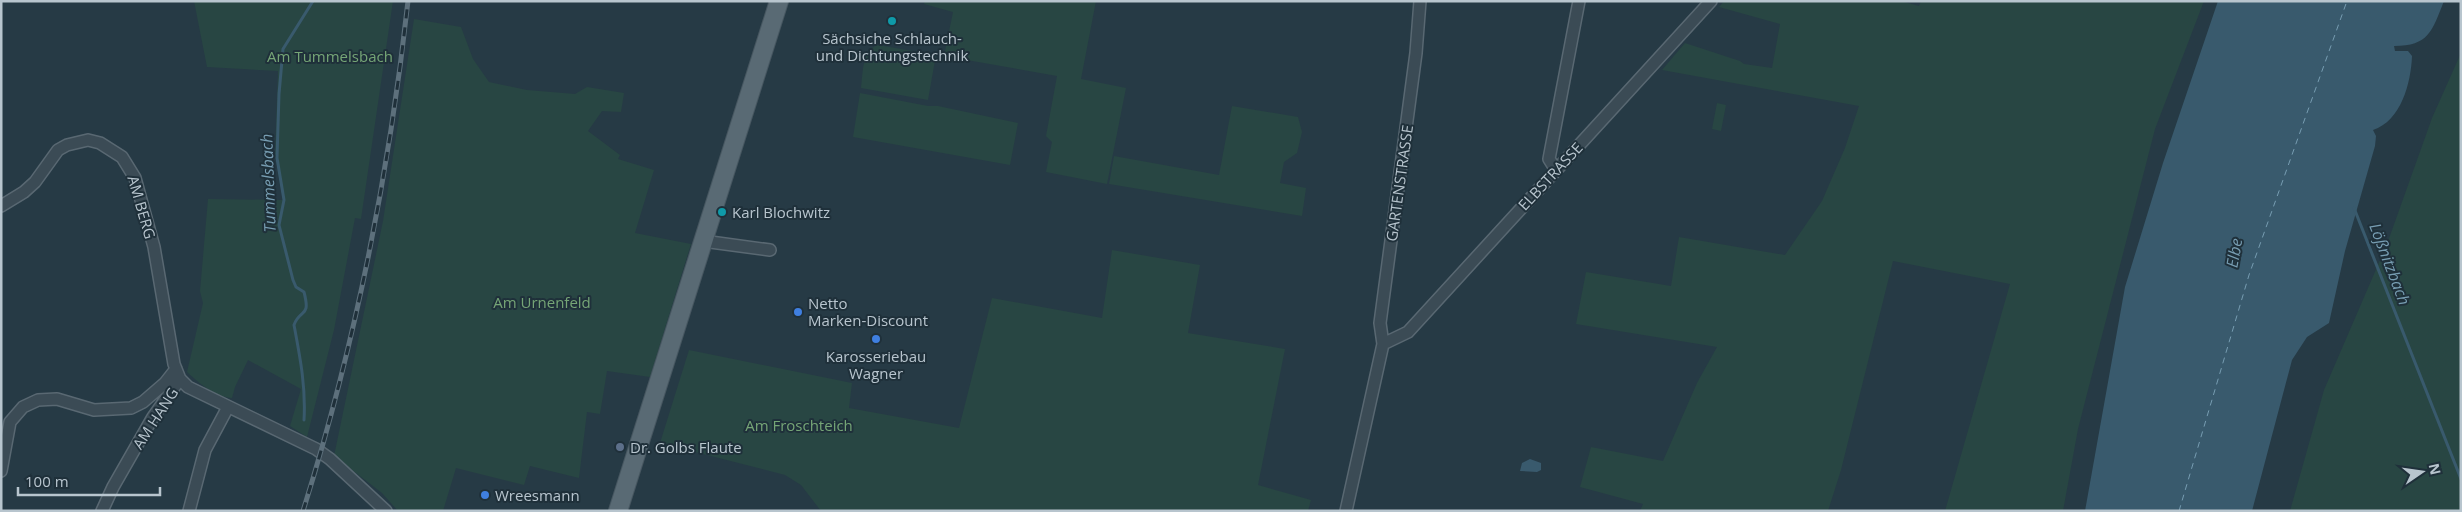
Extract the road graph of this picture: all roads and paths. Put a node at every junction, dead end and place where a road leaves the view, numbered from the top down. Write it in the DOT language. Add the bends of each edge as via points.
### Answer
graph roads {
  1 [pos="779,1"];
  2 [pos="1420,1"];
  3 [pos="1579,1"];
  4 [pos="1711,1"];
  5 [pos="1556,170"];
  6 [pos="1,206"];
  7 [pos="703,241"];
  8 [pos="770,250"];
  9 [pos="1383,344"];
  10 [pos="178,374"];
  11 [pos="228,407"];
  12 [pos="1,471"];
  13 [pos="102,511"];
  14 [pos="189,511"];
  15 [pos="386,511"];
  16 [pos="618,511"];
  17 [pos="1346,511"];
  1 -- 7 [label="main road"];
  2 -- 9 [label="street, GARTENSTRASSE" via="1415,62 1380,323"];
  3 -- 5 [label="street" via="1549,159"];
  4 -- 5 [label="street, ELBSTRASSE"];
  5 -- 9 [label="street, ELBSTRASSE" via="1408,332"];
  6 -- 10 [label="street, AM BERG" via="29,187 58,150 67,145 88,140 100,143 122,157 135,178 152,238"];
  7 -- 8 [label="street"];
  7 -- 16 [label="main road"];
  9 -- 17 [label="street, GARTENSTRASSE"];
  10 -- 11 [label="street" via="188,387"];
  10 -- 12 [label="street" via="144,402 131,408 94,410 58,399 38,400 23,407 10,422"];
  10 -- 13 [label="street, AM HANG"];
  11 -- 14 [label="street" via="205,450"];
  11 -- 15 [label="street" via="316,449"];
}
